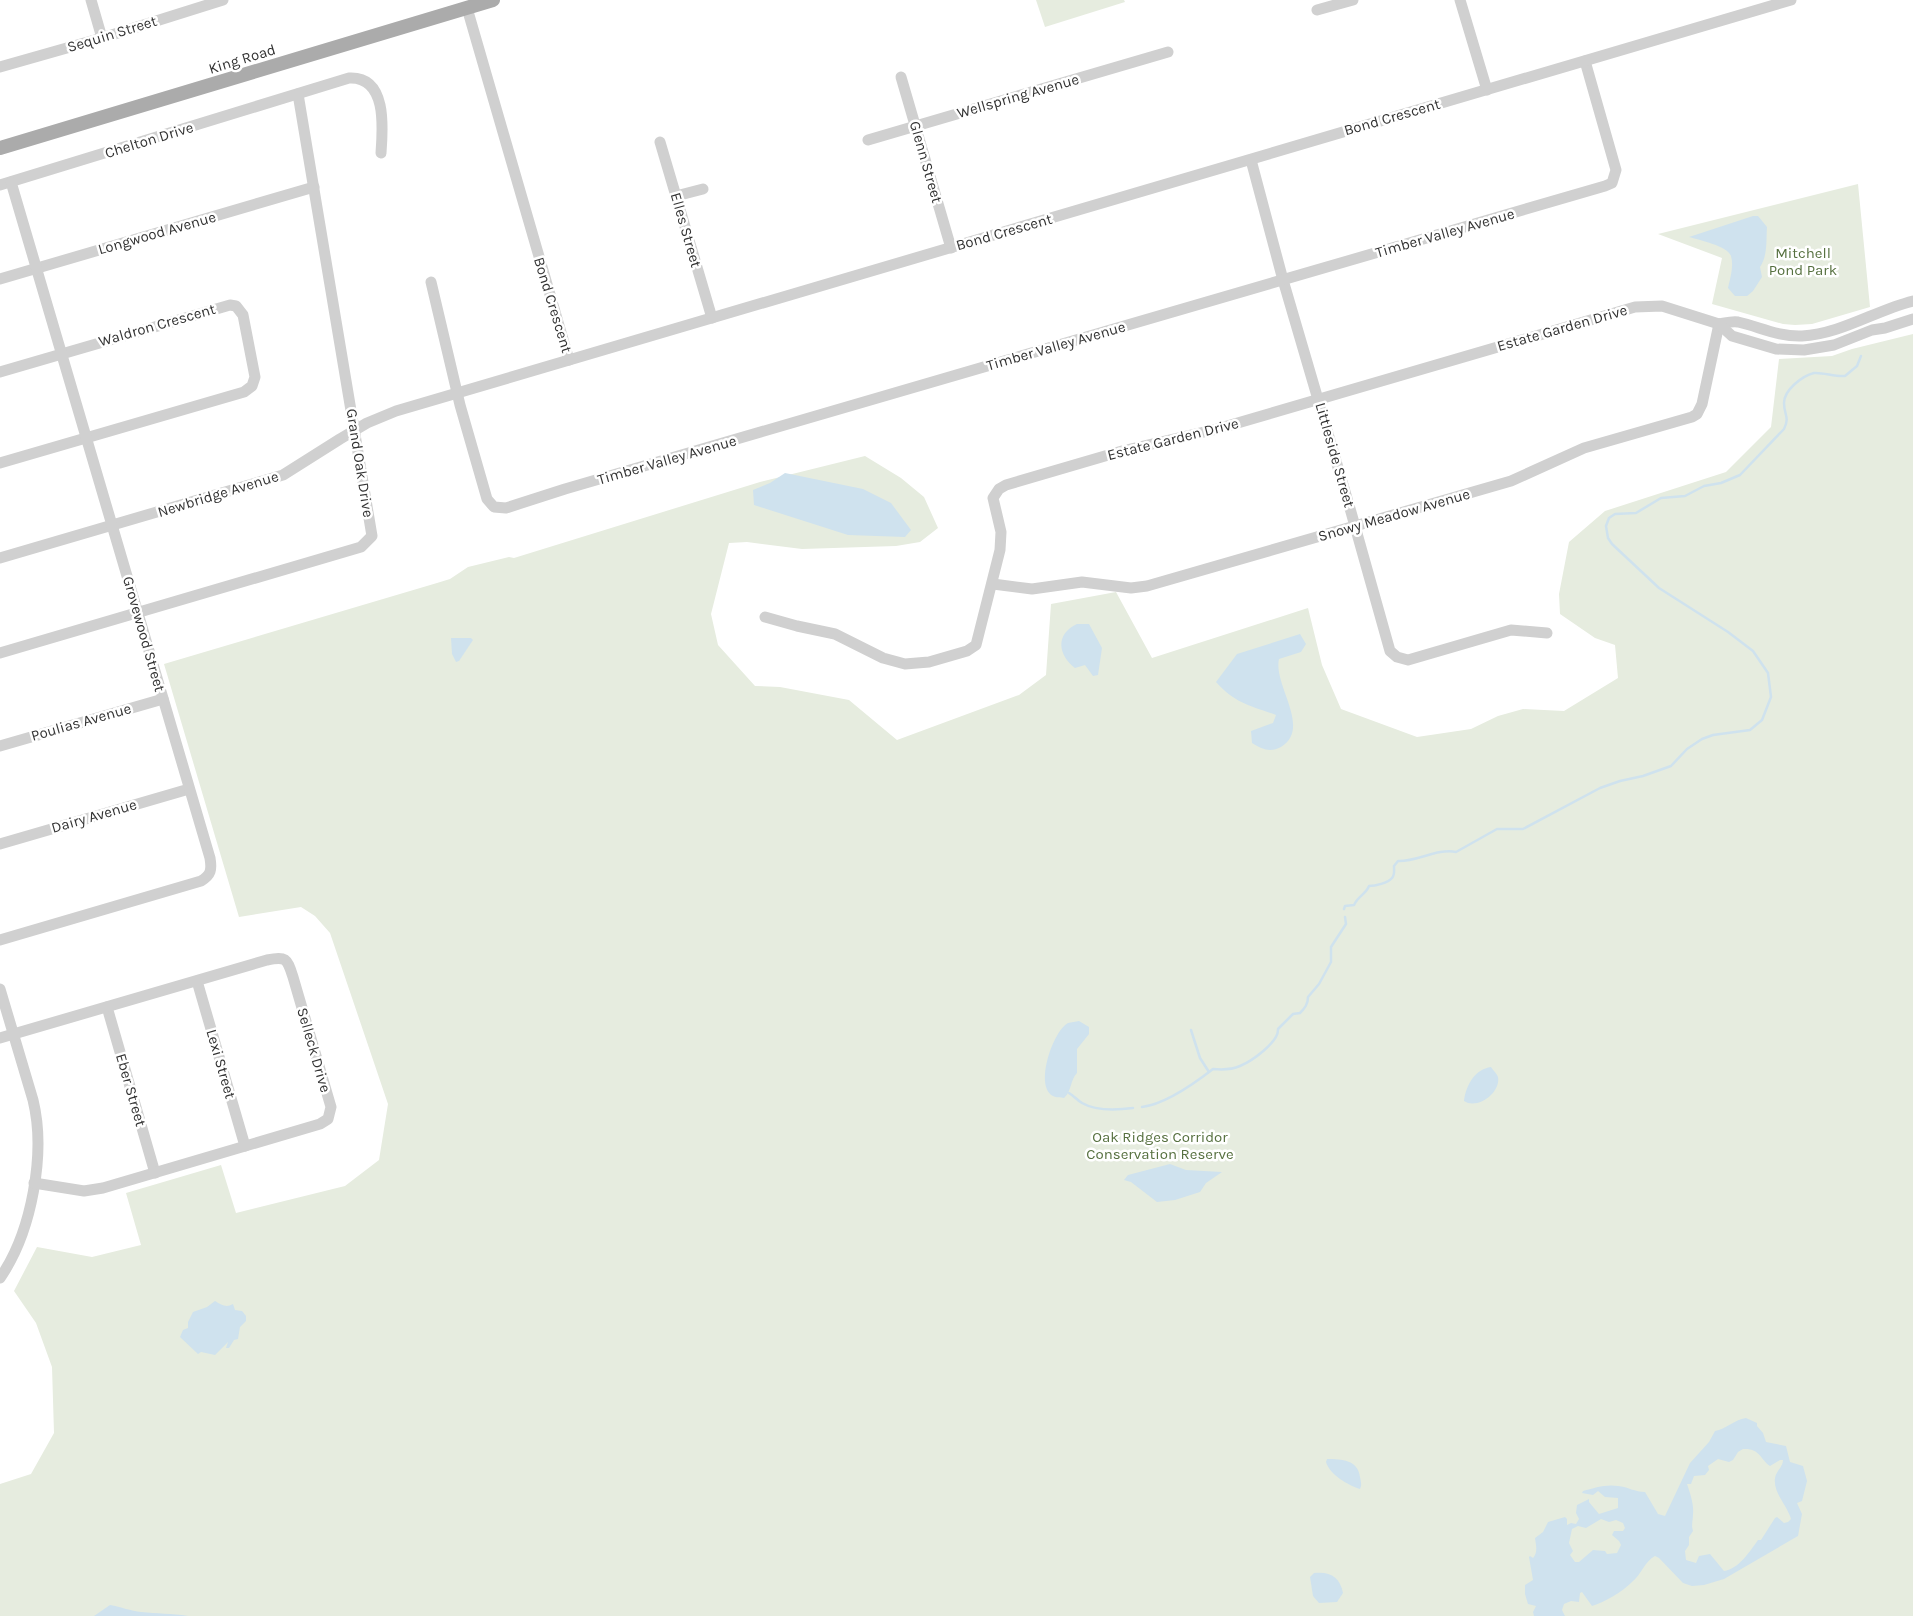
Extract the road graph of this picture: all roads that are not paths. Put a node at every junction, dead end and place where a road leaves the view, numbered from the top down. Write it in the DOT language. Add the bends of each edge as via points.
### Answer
graph roads {
  1 [pos="91,0"];
  2 [pos="221,0"];
  3 [pos="494,0"];
  4 [pos="1353,0"];
  5 [pos="1460,0"];
  6 [pos="1790,0"];
  7 [pos="467,8"];
  8 [pos="1317,10"];
  9 [pos="102,38"];
  10 [pos="1168,52"];
  11 [pos="1585,61"];
  12 [pos="0,67"];
  13 [pos="901,77"];
  14 [pos="1486,90"];
  15 [pos="298,94"];
  16 [pos="916,126"];
  17 [pos="868,140"];
  18 [pos="660,142"];
  19 [pos="0,148"];
  20 [pos="381,153"];
  21 [pos="1251,160"];
  22 [pos="5,183"];
  23 [pos="314,187"];
  24 [pos="703,189"];
  25 [pos="676,196"];
  26 [pos="951,248"];
  27 [pos="37,268"];
  28 [pos="0,279"];
  29 [pos="1283,280"];
  30 [pos="432,282"];
  31 [pos="1913,301"];
  32 [pos="1896,305"];
  33 [pos="712,318"];
  34 [pos="1908,320"];
  35 [pos="1719,324"];
  36 [pos="61,354"];
  37 [pos="569,360"];
  38 [pos="0,372"];
  39 [pos="457,393"];
  40 [pos="1318,399"];
  41 [pos="355,430"];
  42 [pos="86,438"];
  43 [pos="0,463"];
  44 [pos="112,526"];
  45 [pos="1355,526"];
  46 [pos="0,558"];
  47 [pos="993,584"];
  48 [pos="138,612"];
  49 [pos="765,617"];
  50 [pos="1547,633"];
  51 [pos="0,653"];
  52 [pos="163,698"];
  53 [pos="0,746"];
  54 [pos="189,789"];
  55 [pos="0,844"];
  56 [pos="0,940"];
  57 [pos="197,981"];
  58 [pos="0,989"];
  59 [pos="107,1007"];
  60 [pos="14,1035"];
  61 [pos="0,1038"];
  62 [pos="245,1146"];
  63 [pos="156,1173"];
  64 [pos="34,1183"];
  65 [pos="0,1278"];
  1 -- 9 [label="street"];
  2 -- 9 [label="street, Sequin Street"];
  3 -- 7 [label="main road, King Road"];
  4 -- 8 [label="street"];
  5 -- 14 [label="street"];
  6 -- 11 [label="street, Bond Crescent"];
  7 -- 19 [label="main road, King Road"];
  7 -- 37 [label="street, Bond Crescent"];
  9 -- 12 [label="street, Sequin Street"];
  10 -- 16 [label="street, Wellspring Avenue"];
  11 -- 14 [label="street, Bond Crescent"];
  11 -- 29 [label="street, Timber Valley Avenue" via="1616,166 1612,184"];
  13 -- 16 [label="street, Glenn Street"];
  14 -- 21 [label="street, Bond Crescent"];
  15 -- 20 [label="street, Chelton Drive" via="349,78 366,81 375,91 383,122"];
  15 -- 22 [label="street, Chelton Drive"];
  15 -- 23 [label="street, Grand Oak Drive"];
  16 -- 17 [label="street, Wellspring Avenue"];
  16 -- 26 [label="street, Glenn Street"];
  18 -- 25 [label="street, Elles Street"];
  21 -- 26 [label="street, Bond Crescent"];
  21 -- 29 [label="street, Littleside Street"];
  22 -- 27 [label="street, Grovewood Street"];
  23 -- 27 [label="street, Longwood Avenue"];
  23 -- 41 [label="street, Grand Oak Drive"];
  24 -- 25 [label="street"];
  25 -- 33 [label="street, Elles Street"];
  26 -- 33 [label="street, Bond Crescent"];
  27 -- 28 [label="street, Longwood Avenue"];
  27 -- 36 [label="street, Grovewood Street"];
  29 -- 39 [label="street, Timber Valley Avenue" via="506,508 494,507 487,500"];
  29 -- 40 [label="street, Littleside Street"];
  30 -- 39 [label="street"];
  31 -- 32 [label="street, Estate Garden Drive"];
  32 -- 34 [label="street, Estate Garden Drive"];
  32 -- 35 [label="street, Estate Garden Drive" via="1828,331 1803,336 1778,334 1736,322"];
  33 -- 37 [label="street, Bond Crescent"];
  34 -- 35 [label="street, Estate Garden Drive" via="1834,345 1804,350 1776,349 1732,336"];
  35 -- 40 [label="street, Estate Garden Drive" via="1662,306 1635,307"];
  35 -- 45 [label="street, Snowy Meadow Avenue" via="1702,404 1695,416 1584,448 1511,481"];
  36 -- 38 [label="street"];
  36 -- 42 [label="street, Grovewood Street"];
  36 -- 42 [label="street, Waldron Crescent" via="224,306 236,306 243,315 255,377 249,389"];
  37 -- 39 [label="street, Newbridge Avenue"];
  39 -- 41 [label="street, Newbridge Avenue" via="396,411"];
  40 -- 45 [label="street, Littleside Street"];
  40 -- 47 [label="street, Estate Garden Drive" via="1003,486 993,498 1001,542"];
  41 -- 44 [label="street, Newbridge Avenue" via="282,475"];
  41 -- 48 [label="street, Grand Oak Drive" via="372,536 361,547"];
  42 -- 43 [label="street"];
  42 -- 44 [label="street, Grovewood Street"];
  44 -- 46 [label="street, Newbridge Avenue"];
  44 -- 48 [label="street, Grovewood Street"];
  45 -- 47 [label="street, Snowy Meadow Avenue" via="1147,586 1131,588 1082,582 1032,589"];
  45 -- 50 [label="street, Littleside Street" via="1390,651 1397,657 1408,660 1422,657 1511,630"];
  47 -- 49 [label="street, Estate Garden Drive" via="976,645 967,651 915,664 883,658 835,634"];
  48 -- 51 [label="street, Grand Oak Drive"];
  48 -- 52 [label="street, Grovewood Street"];
  52 -- 53 [label="street, Poulias Avenue"];
  52 -- 54 [label="street, Grovewood Street"];
  54 -- 55 [label="street, Dairy Avenue"];
  54 -- 56 [label="street, Grovewood Street" via="210,858 212,870 208,876 201,881"];
  57 -- 59 [label="street, Selleck Drive"];
  57 -- 62 [label="street, Lexi Street"];
  57 -- 62 [label="street, Selleck Drive" via="279,958 289,964 296,986 331,1113 320,1124"];
  58 -- 60 [label="street"];
  59 -- 60 [label="street, Selleck Drive"];
  59 -- 63 [label="street, Eber Street"];
  60 -- 61 [label="street, Selleck Drive"];
  60 -- 64 [label="street" via="37,1120"];
  62 -- 63 [label="street, Selleck Drive"];
  63 -- 64 [label="street, Selleck Drive" via="84,1192"];
  64 -- 65 [label="street" via="21,1238"];
}
